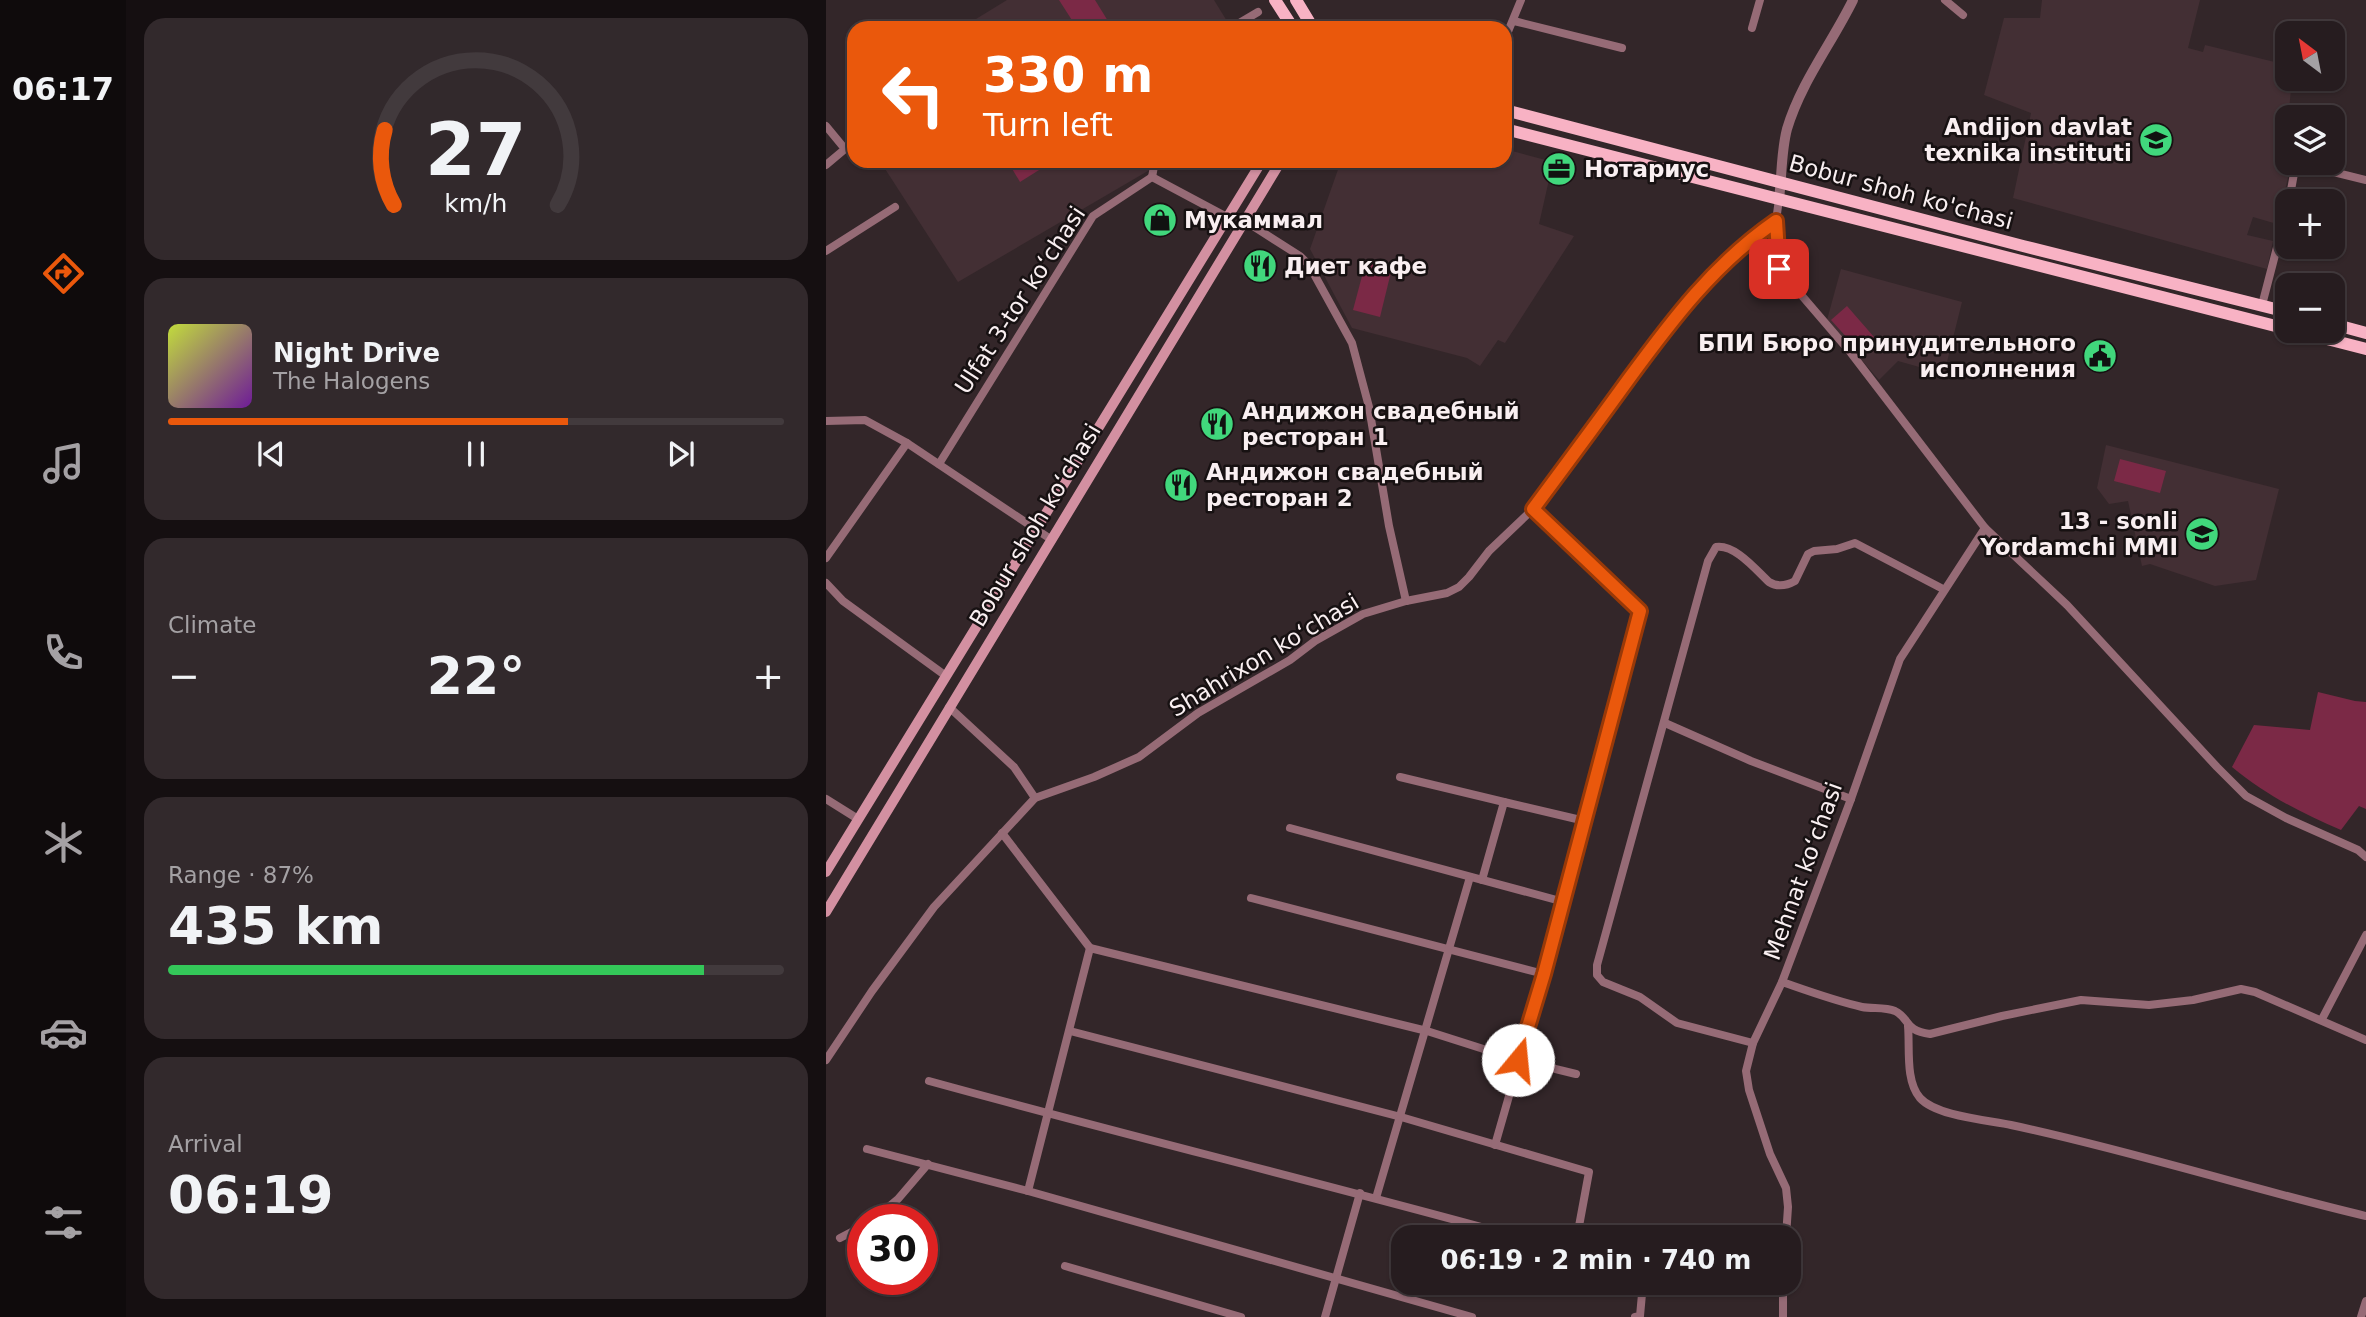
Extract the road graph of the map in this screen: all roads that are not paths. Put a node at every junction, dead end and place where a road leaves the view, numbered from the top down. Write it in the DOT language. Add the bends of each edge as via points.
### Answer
graph roads {
  1 [pos="1275,0"];
  2 [pos="1296,0"];
  3 [pos="1521,0"];
  4 [pos="1759,0"];
  5 [pos="1853,0"];
  6 [pos="1945,0"];
  7 [pos="1258,12"];
  8 [pos="1963,15"];
  9 [pos="1243,21"];
  10 [pos="1288,21"];
  11 [pos="1309,21"];
  12 [pos="1514,21"];
  13 [pos="1512,25"];
  14 [pos="1752,28"];
  15 [pos="1622,48"];
  16 [pos="1512,112"];
  17 [pos="826,126"];
  18 [pos="1512,131"];
  19 [pos="826,165"];
  20 [pos="1154,168"];
  21 [pos="1258,168"];
  22 [pos="1277,168"];
  23 [pos="1153,177"];
  24 [pos="2366,180"];
  25 [pos="1781,182"];
  26 [pos="2291,189"];
  27 [pos="1779,199"];
  28 [pos="895,206"];
  29 [pos="1227,217"];
  30 [pos="1245,221"];
  31 [pos="1776,221"];
  32 [pos="826,251"];
  33 [pos="2275,255"];
  34 [pos="2262,305"];
  35 [pos="2275,309"];
  36 [pos="2275,326"];
  37 [pos="2345,327"];
  38 [pos="2366,333"];
  39 [pos="2342,343"];
  40 [pos="2366,349"];
  41 [pos="826,421"];
  42 [pos="907,443"];
  43 [pos="939,464"];
  44 [pos="1533,509"];
  45 [pos="1984,528"];
  46 [pos="1037,530"];
  47 [pos="1052,540"];
  48 [pos="826,558"];
  49 [pos="826,583"];
  50 [pos="1943,589"];
  51 [pos="1406,601"];
  52 [pos="946,676"];
  53 [pos="949,707"];
  54 [pos="1664,723"];
  55 [pos="1400,778"];
  56 [pos="1035,798"];
  57 [pos="826,799"];
  58 [pos="1851,799"];
  59 [pos="1504,802"];
  60 [pos="858,819"];
  61 [pos="1585,821"];
  62 [pos="1290,828"];
  63 [pos="1003,832"];
  64 [pos="2366,857"];
  65 [pos="826,872"];
  66 [pos="1470,877"];
  67 [pos="1482,880"];
  68 [pos="1251,898"];
  69 [pos="1564,902"];
  70 [pos="826,912"];
  71 [pos="2366,935"];
  72 [pos="1090,948"];
  73 [pos="1450,948"];
  74 [pos="1544,974"];
  75 [pos="1782,982"];
  76 [pos="2322,1019"];
  77 [pos="1908,1026"];
  78 [pos="1070,1031"];
  79 [pos="1427,1031"];
  80 [pos="2366,1040"];
  81 [pos="1752,1043"];
  82 [pos="826,1060"];
  83 [pos="1518,1060"];
  84 [pos="1576,1074"];
  85 [pos="929,1081"];
  86 [pos="1048,1114"];
  87 [pos="1401,1117"];
  88 [pos="1495,1145"];
  89 [pos="867,1149"];
  90 [pos="928,1164"];
  91 [pos="1028,1191"];
  92 [pos="1360,1193"];
  93 [pos="1376,1198"];
  94 [pos="892,1204"];
  95 [pos="2366,1216"];
  96 [pos="1474,1225"];
  97 [pos="1579,1225"];
  98 [pos="1787,1225"];
  99 [pos="847,1234"];
  100 [pos="840,1238"];
  101 [pos="1065,1266"];
  102 [pos="1336,1279"];
  103 [pos="1642,1295"];
  104 [pos="1783,1295"];
  105 [pos="2366,1301"];
  106 [pos="1241,1317"];
  107 [pos="1325,1317"];
  108 [pos="1472,1317"];
  109 [pos="1635,1317"];
  110 [pos="1783,1317"];
  111 [pos="2361,1317"];
  1 -- 10 [label="main road"];
  2 -- 11 [label="main road"];
  3 -- 12 [label="street"];
  4 -- 14 [label="street"];
  5 -- 25 [label="street" via="1796,106 1787,131"];
  6 -- 8 [label="street"];
  7 -- 9 [label="street"];
  12 -- 13 [label="street"];
  12 -- 15 [label="street"];
  16 -- 25 [label="main road, Bobur shoh ko'chasi"];
  17 -- 19 [label="street" via="845,149"];
  18 -- 27 [label="main road, Bobur shoh ko'chasi"];
  20 -- 23 [label="street"];
  21 -- 29 [label="main road, Bobur shoh koʻchasi"];
  22 -- 30 [label="main road, Bobur shoh koʻchasi"];
  23 -- 29 [label="street"];
  23 -- 43 [label="street, Ulfat 3-tor koʻchasi" via="1093,216"];
  24 -- 26 [label="street" via="2301,164 2295,168"];
  25 -- 27 [label="street"];
  25 -- 34 [label="main road, Bobur shoh ko'chasi"];
  27 -- 31 [label="street"];
  27 -- 36 [label="main road, Bobur shoh ko'chasi"];
  28 -- 32 [label="street"];
  29 -- 46 [label="main road, Bobur shoh koʻchasi"];
  30 -- 47 [label="main road, Bobur shoh koʻchasi"];
  30 -- 51 [label="street" via="1309,265 1352,343 1369,407"];
  31 -- 44 [label="street, Shahrixon koʻchasi" via="1708,278 1658,338"];
  31 -- 45 [label="street" via="1779,269 1787,281 1851,353"];
  33 -- 34 [label="street"];
  34 -- 35 [label="main road, Bobur shoh ko'chasi"];
  37 -- 38 [label="main road"];
  39 -- 40 [label="main road"];
  41 -- 42 [label="street" via="865,420"];
  42 -- 43 [label="street"];
  42 -- 48 [label="street"];
  43 -- 46 [label="street"];
  44 -- 51 [label="street, Shahrixon koʻchasi" via="1459,587"];
  44 -- 61 [label="street" via="1640,611"];
  45 -- 50 [label="street, Mehnat koʻchasi"];
  45 -- 64 [label="street" via="2067,605 2246,796"];
  46 -- 47 [label="street"];
  46 -- 52 [label="main road, Bobur shoh koʻchasi"];
  47 -- 53 [label="main road, Bobur shoh koʻchasi"];
  49 -- 52 [label="street" via="843,601"];
  50 -- 54 [label="street" via="1855,543 1808,554 1795,581 1782,586 1769,582 1732,550 1716,547 1708,561"];
  50 -- 58 [label="street, Mehnat koʻchasi" via="1900,659"];
  51 -- 56 [label="street, Shahrixon koʻchasi" via="1363,614 1315,641 1198,713 1139,757"];
  52 -- 60 [label="main road, Bobur shoh koʻchasi"];
  53 -- 56 [label="street" via="1014,767"];
  53 -- 70 [label="main road, Bobur shoh koʻchasi"];
  54 -- 58 [label="street"];
  54 -- 81 [label="street" via="1597,975 1677,1023"];
  55 -- 59 [label="street"];
  56 -- 63 [label="street, Shahrixon koʻchasi"];
  57 -- 60 [label="street"];
  58 -- 75 [label="street, Mehnat koʻchasi"];
  59 -- 61 [label="street"];
  59 -- 67 [label="street"];
  60 -- 65 [label="main road, Bobur shoh koʻchasi"];
  61 -- 69 [label="street"];
  62 -- 66 [label="street"];
  63 -- 72 [label="street"];
  63 -- 82 [label="street, Shahrixon koʻchasi" via="934,906"];
  66 -- 67 [label="street"];
  66 -- 73 [label="street"];
  67 -- 69 [label="street"];
  68 -- 73 [label="street"];
  69 -- 74 [label="street"];
  71 -- 76 [label="street"];
  72 -- 78 [label="street"];
  72 -- 79 [label="street"];
  73 -- 74 [label="street"];
  73 -- 79 [label="street"];
  74 -- 83 [label="street"];
  75 -- 77 [label="street, Mehnat koʻchasi" via="1865,1008 1893,1010"];
  75 -- 81 [label="street"];
  76 -- 77 [label="street, Mehnat koʻchasi" via="2241,989 2149,1004 2081,1000 1930,1034"];
  76 -- 80 [label="street, Mehnat koʻchasi"];
  77 -- 95 [label="street" via="1914,1089 1941,1111 2029,1129"];
  78 -- 86 [label="street"];
  78 -- 87 [label="street"];
  79 -- 83 [label="street"];
  79 -- 87 [label="street"];
  81 -- 98 [label="street" via="1746,1071 1749,1090 1786,1188"];
  83 -- 84 [label="street"];
  83 -- 88 [label="street"];
  85 -- 86 [label="street"];
  86 -- 91 [label="street"];
  86 -- 92 [label="street"];
  87 -- 88 [label="street"];
  87 -- 93 [label="street"];
  88 -- 97 [label="street" via="1589,1172"];
  89 -- 90 [label="street"];
  90 -- 91 [label="street"];
  90 -- 94 [label="street"];
  91 -- 102 [label="street"];
  92 -- 93 [label="street"];
  92 -- 102 [label="street"];
  93 -- 96 [label="street"];
  99 -- 100 [label="street"];
  101 -- 106 [label="street"];
  102 -- 107 [label="street"];
  102 -- 108 [label="street"];
  103 -- 109 [label="street" via="1640,1316"];
  104 -- 110 [label="street"];
  105 -- 111 [label="street"];
}
